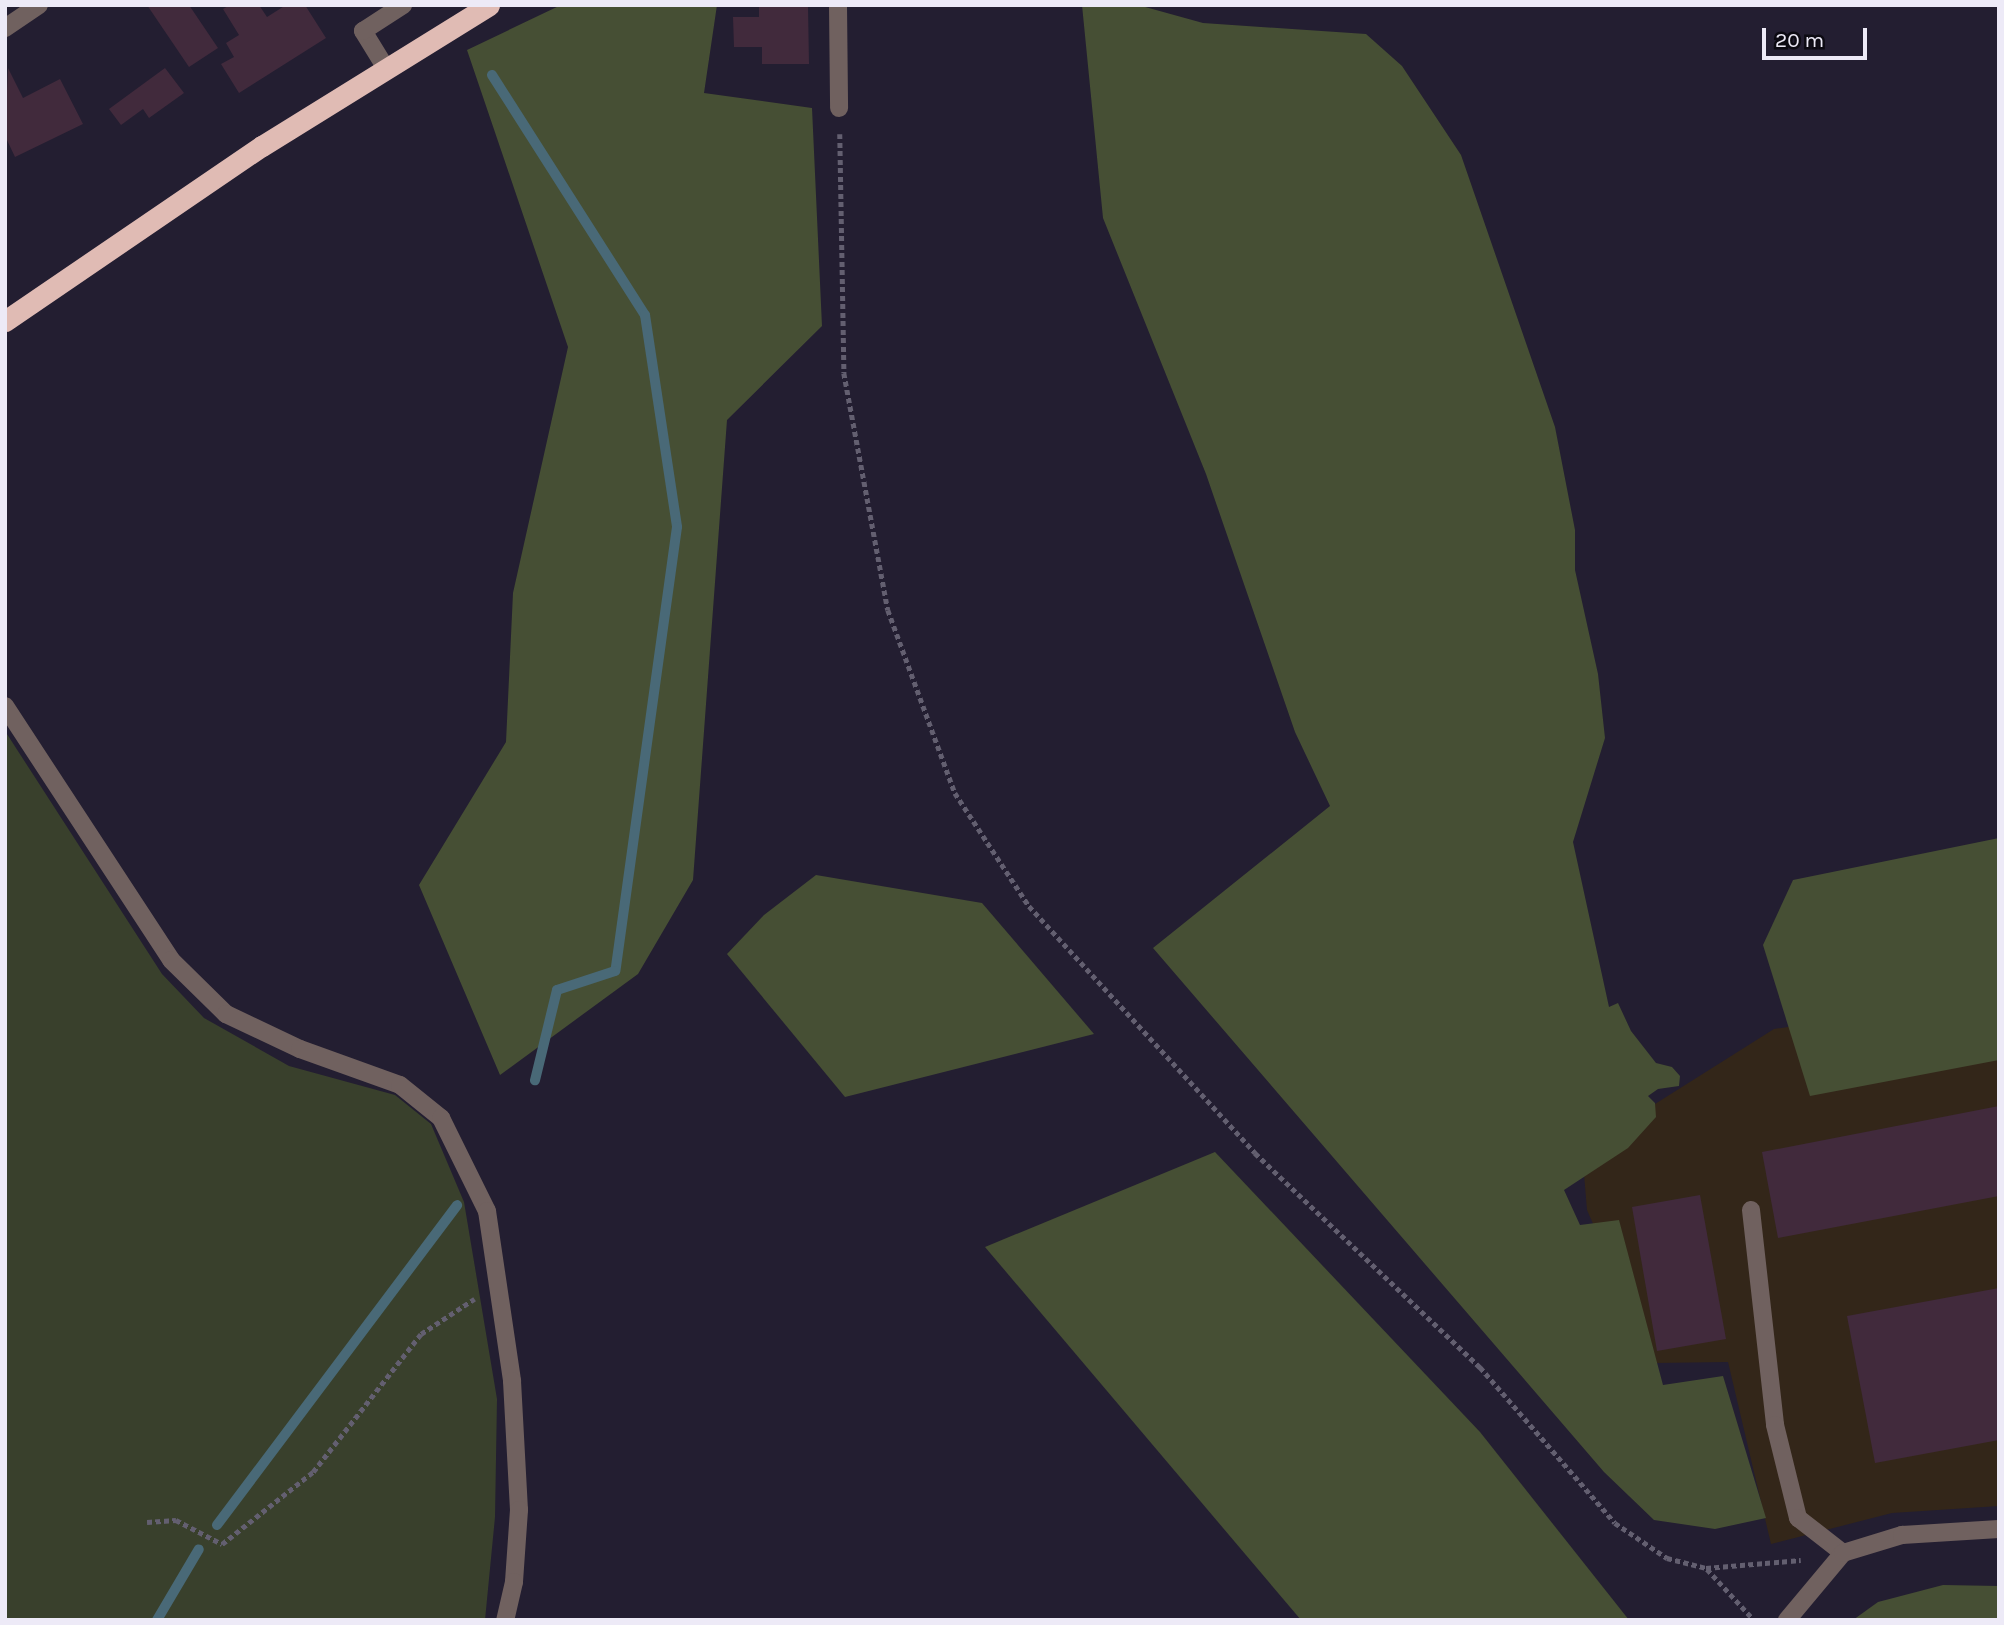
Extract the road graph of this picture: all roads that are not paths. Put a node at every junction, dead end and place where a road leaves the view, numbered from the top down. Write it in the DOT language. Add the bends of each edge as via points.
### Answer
graph roads {
  1 [pos="39,5"];
  2 [pos="403,5"];
  3 [pos="489,5"];
  4 [pos="838,5"];
  5 [pos="5,28"];
  6 [pos="387,70"];
  7 [pos="839,108"];
  8 [pos="5,321"];
  9 [pos="5,706"];
  10 [pos="1751,1210"];
  11 [pos="1999,1529"];
  12 [pos="1843,1553"];
  13 [pos="505,1620"];
  14 [pos="1787,1620"];
  1 -- 5 [label="street"];
  2 -- 6 [label="street" via="363,32"];
  3 -- 6 [label="highway"];
  4 -- 7 [label="street"];
  6 -- 8 [label="highway" via="262,146"];
  9 -- 13 [label="street" via="171,960 226,1014 300,1049 400,1085 441,1118 487,1211 512,1381 519,1510 514,1582"];
  10 -- 12 [label="street" via="1774,1425 1798,1518"];
  11 -- 12 [label="street" via="1902,1535"];
  12 -- 14 [label="street"];
}
